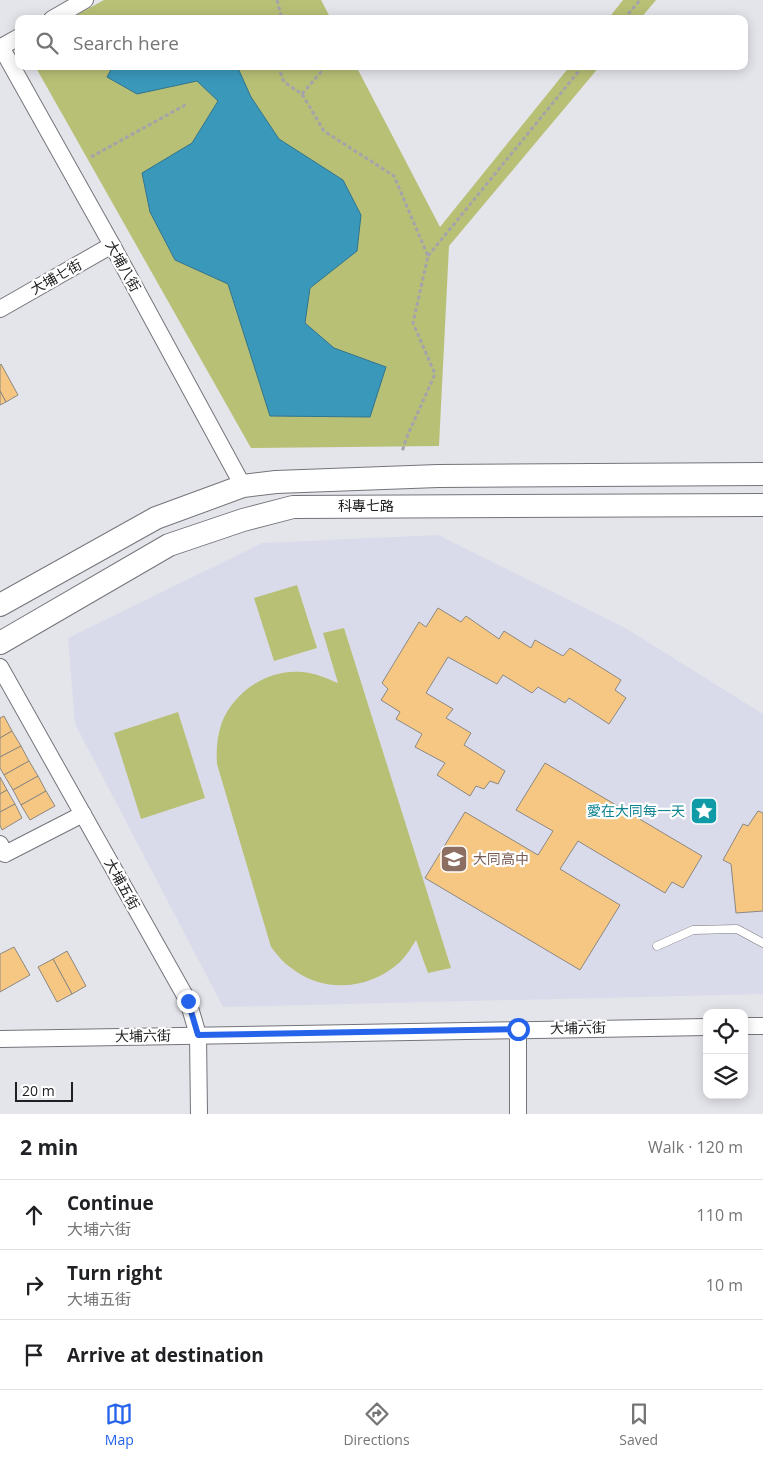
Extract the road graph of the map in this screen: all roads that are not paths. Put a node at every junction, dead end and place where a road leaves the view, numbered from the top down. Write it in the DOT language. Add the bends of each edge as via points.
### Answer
graph roads {
  1 [pos="85,0"];
  2 [pos="59,15"];
  3 [pos="15,39"];
  4 [pos="1,48"];
  5 [pos="112,246"];
  6 [pos="0,309"];
  7 [pos="763,474"];
  8 [pos="243,486"];
  9 [pos="763,505"];
  10 [pos="0,605"];
  11 [pos="0,643"];
  12 [pos="0,668"];
  13 [pos="83,814"];
  14 [pos="0,844"];
  15 [pos="763,943"];
  16 [pos="657,946"];
  17 [pos="748,1026"];
  18 [pos="763,1026"];
  19 [pos="703,1027"];
  20 [pos="518,1029"];
  21 [pos="198,1035"];
  22 [pos="0,1039"];
  23 [pos="199,1114"];
  24 [pos="518,1114"];
  1 -- 2 [label="street"];
  3 -- 4 [label="street"];
  4 -- 5 [label="street, 大埔八街"];
  5 -- 6 [label="street, 大埔七街"];
  5 -- 8 [label="street, 大埔八街"];
  7 -- 8 [label="street, 科專七路" via="438,476"];
  8 -- 10 [label="street, 科專七路" via="156,518"];
  9 -- 11 [label="street, 科專七路" via="293,507 169,545"];
  12 -- 13 [label="street, 大埔五街"];
  13 -- 14 [label="street" via="5,854"];
  13 -- 21 [label="street, 大埔五街" via="188,1001"];
  15 -- 16 [label="lane" via="737,929 694,930"];
  17 -- 18 [label="street"];
  19 -- 20 [label="street, 大埔六街"];
  20 -- 21 [label="street, 大埔六街"];
  20 -- 24 [label="street"];
  21 -- 22 [label="street, 大埔六街"];
  21 -- 23 [label="street, 大埔五街"];
}
